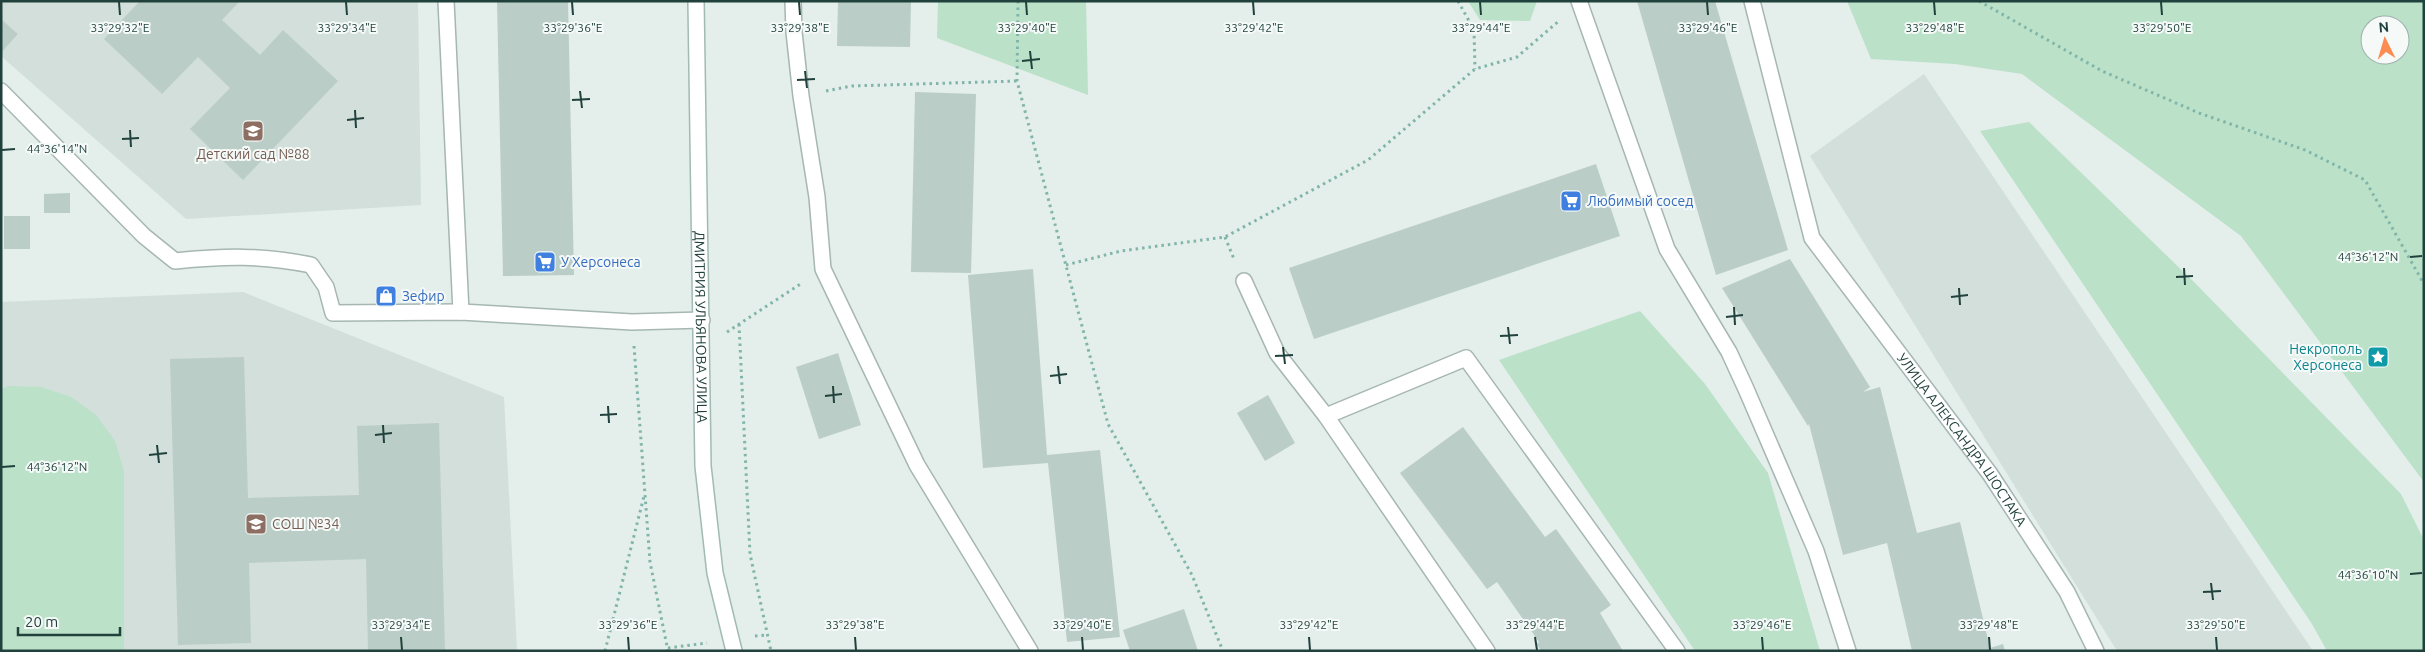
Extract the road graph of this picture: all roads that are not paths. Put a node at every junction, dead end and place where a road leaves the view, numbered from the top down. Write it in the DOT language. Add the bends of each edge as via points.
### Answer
graph roads {
  1 [pos="446,1"];
  2 [pos="696,1"];
  3 [pos="793,1"];
  4 [pos="1752,1"];
  5 [pos="1579,2"];
  6 [pos="1,91"];
  7 [pos="1244,281"];
  8 [pos="461,312"];
  9 [pos="702,320"];
  10 [pos="1326,416"];
  11 [pos="734,651"];
  12 [pos="1030,651"];
  13 [pos="1488,651"];
  14 [pos="1677,651"];
  15 [pos="1848,651"];
  16 [pos="2096,651"];
  1 -- 8 [label="street"];
  2 -- 9 [label="street, ДМИТРИЯ УЛЬЯНОВА УЛИЦА"];
  3 -- 12 [label="street" via="801,96 817,198 823,269 917,465"];
  4 -- 16 [label="street, УЛИЦА АЛЕКСАНДРА ШОСТАКА" via="1812,238 1990,474 2067,592"];
  5 -- 15 [label="street" via="1667,249 1729,352 1746,389 1816,551"];
  6 -- 8 [label="street" via="144,236 175,261 225,256 276,258 311,265 326,287 333,313"];
  7 -- 10 [label="street" via="1277,353"];
  8 -- 9 [label="street" via="632,322"];
  9 -- 11 [label="street, ДМИТРИЯ УЛЬЯНОВА УЛИЦА" via="703,466 715,573"];
  10 -- 13 [label="street"];
  10 -- 14 [label="street" via="1466,358"];
}
